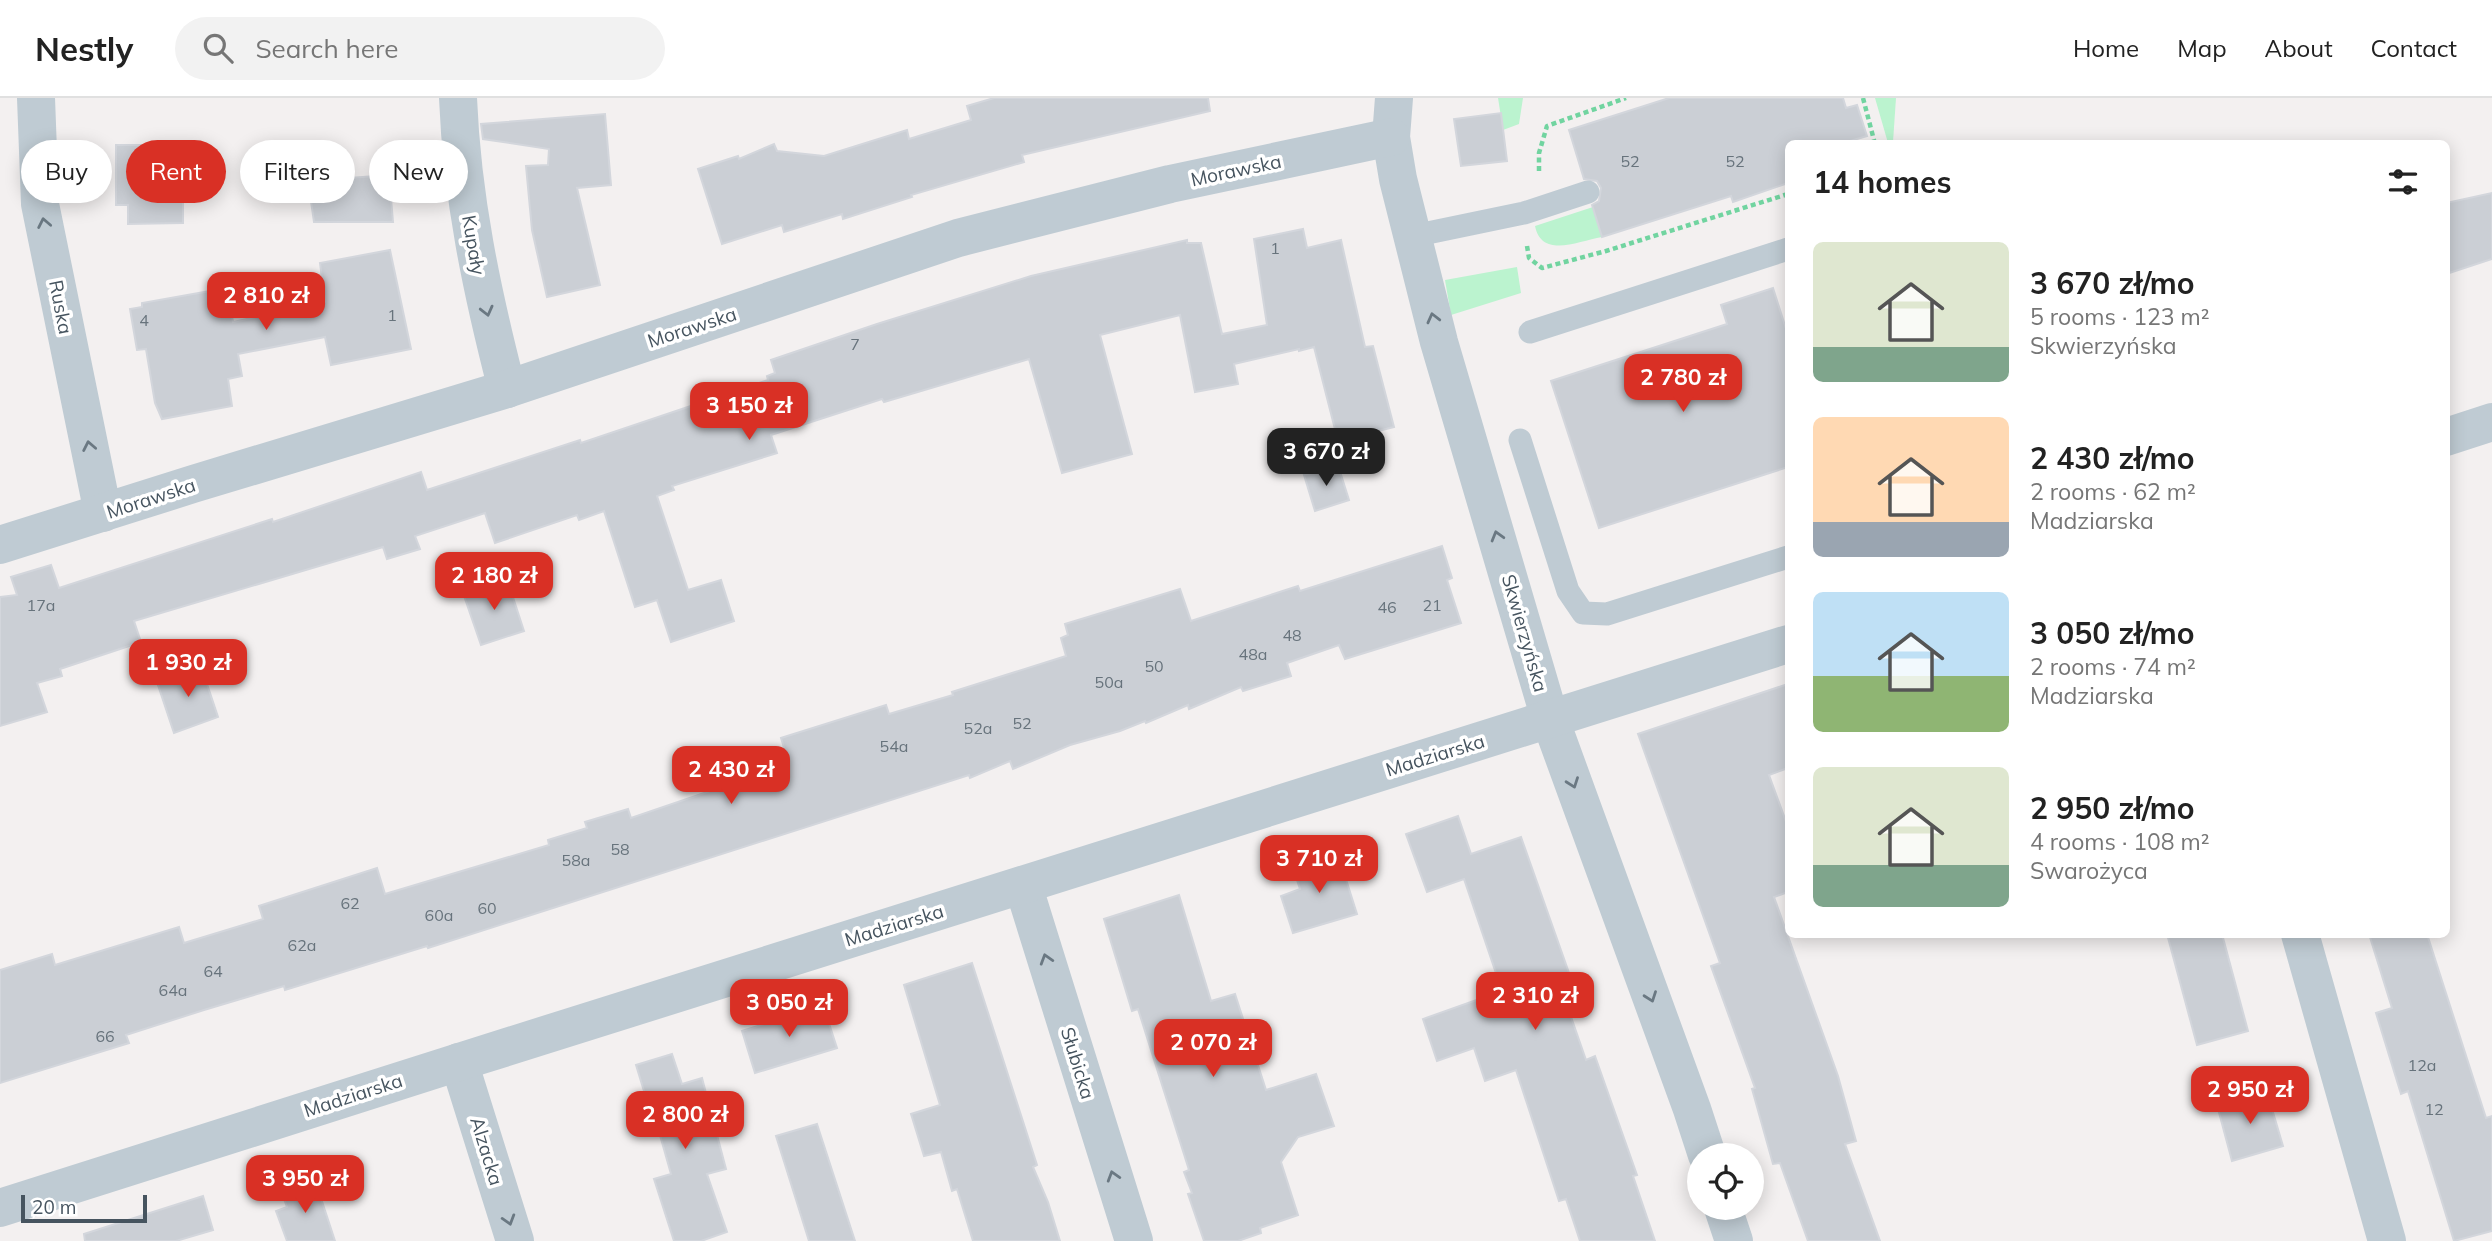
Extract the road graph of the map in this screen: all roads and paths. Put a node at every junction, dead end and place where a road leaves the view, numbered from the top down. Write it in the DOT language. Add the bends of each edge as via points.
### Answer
graph roads {
  1 [pos="36,98"];
  2 [pos="458,98"];
  3 [pos="1394,98"];
  4 [pos="1626,98"];
  5 [pos="1863,98"];
  6 [pos="1391,137"];
  7 [pos="1874,140"];
  8 [pos="1539,172"];
  9 [pos="1588,192"];
  10 [pos="1785,195"];
  11 [pos="1413,236"];
  12 [pos="1522,236"];
  13 [pos="1785,250"];
  14 [pos="1530,332"];
  15 [pos="507,389"];
  16 [pos="2492,422"];
  17 [pos="2450,436"];
  18 [pos="1520,440"];
  19 [pos="103,513"];
  20 [pos="0,545"];
  21 [pos="1785,558"];
  22 [pos="1785,645"];
  23 [pos="1550,719"];
  24 [pos="1023,885"];
  25 [pos="2301,938"];
  26 [pos="459,1062"];
  27 [pos="1703,1143"];
  28 [pos="0,1208"];
  29 [pos="1727,1220"];
  30 [pos="515,1241"];
  31 [pos="1134,1241"];
  32 [pos="1734,1241"];
  33 [pos="2387,1241"];
  19 -- 1 [label="street, Ruska, one-way" via="40,204"];
  2 -- 15 [label="street, Kupały, one-way" via="467,210"];
  3 -- 6 [label="street, Skwierzyńska"];
  4 -- 8 [label="path" via="1547,126"];
  5 -- 7 [label="path"];
  6 -- 11 [label="street, Skwierzyńska"];
  6 -- 15 [label="street, Morawska" via="1170,184 958,238"];
  9 -- 11 [label="lane" via="1524,213"];
  10 -- 12 [label="path" via="1542,268 1529,258"];
  23 -- 11 [label="street, Skwierzyńska, one-way" via="1439,342"];
  13 -- 14 [label="lane"];
  15 -- 19 [label="street, Morawska"];
  16 -- 17 [label="street"];
  18 -- 21 [label="lane" via="1568,591 1583,613 1607,614"];
  19 -- 20 [label="street, Morawska"];
  22 -- 23 [label="street, Madziarska"];
  23 -- 24 [label="street, Madziarska"];
  23 -- 27 [label="street, Skwierzyńska, one-way"];
  24 -- 26 [label="street, Madziarska"];
  31 -- 24 [label="street, Słubicka, one-way"];
  25 -- 33 [label="street"];
  26 -- 28 [label="street, Madziarska"];
  26 -- 30 [label="street, Alzacka, one-way"];
  29 -- 32 [label="street"];
}
